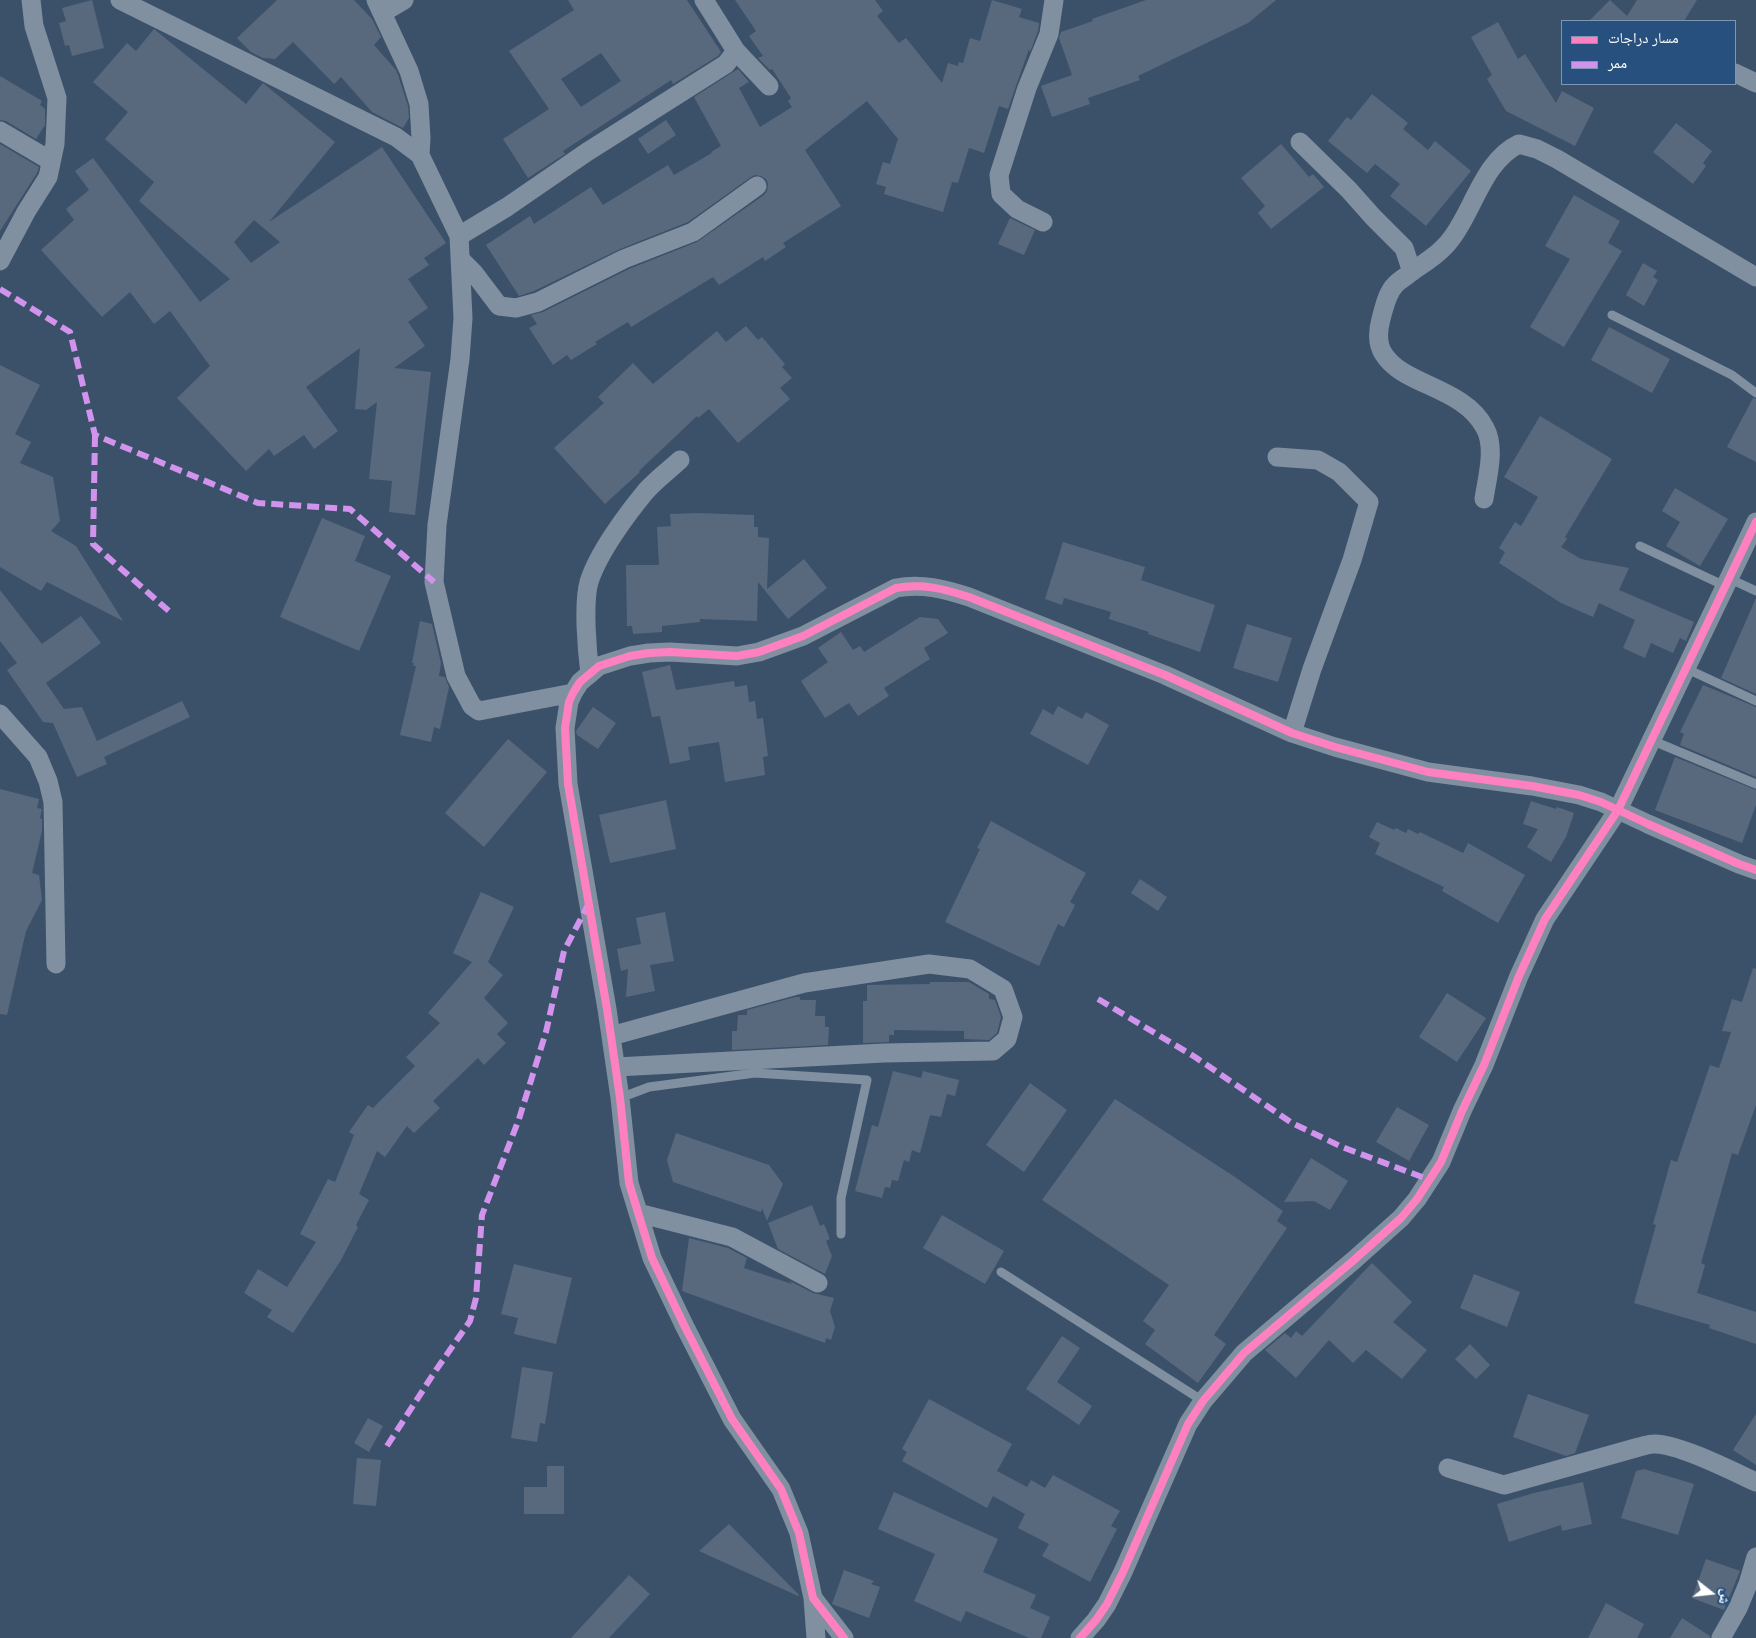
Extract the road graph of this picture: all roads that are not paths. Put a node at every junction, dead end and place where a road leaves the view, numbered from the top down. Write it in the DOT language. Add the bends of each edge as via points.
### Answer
graph roads {
  1 [pos="31,0"];
  2 [pos="120,0"];
  3 [pos="404,0"];
  4 [pos="704,0"];
  5 [pos="1054,0"];
  6 [pos="379,6"];
  7 [pos="736,51"];
  8 [pos="1736,74"];
  9 [pos="1756,84"];
  10 [pos="769,86"];
  11 [pos="0,131"];
  12 [pos="1300,142"];
  13 [pos="420,155"];
  14 [pos="51,161"];
  15 [pos="757,186"];
  16 [pos="1043,222"];
  17 [pos="459,236"];
  18 [pos="461,260"];
  19 [pos="0,261"];
  20 [pos="1412,272"];
  21 [pos="1756,277"];
  22 [pos="1612,315"];
  23 [pos="1756,393"];
  24 [pos="1277,457"];
  25 [pos="680,460"];
  26 [pos="1484,499"];
  27 [pos="1756,522"];
  28 [pos="1640,546"];
  29 [pos="1726,582"];
  30 [pos="1756,591"];
  31 [pos="1685,668"];
  32 [pos="590,674"];
  33 [pos="573,693"];
  34 [pos="1756,701"];
  35 [pos="0,714"];
  36 [pos="1292,732"];
  37 [pos="1651,740"];
  38 [pos="1756,784"];
  39 [pos="1618,810"];
  40 [pos="1756,870"];
  41 [pos="56,964"];
  42 [pos="611,1036"];
  43 [pos="616,1067"];
  44 [pos="620,1098"];
  45 [pos="638,1213"];
  46 [pos="841,1234"];
  47 [pos="1001,1272"];
  48 [pos="818,1283"];
  49 [pos="1203,1401"];
  50 [pos="1448,1468"];
  51 [pos="1756,1482"];
  52 [pos="1756,1557"];
  53 [pos="813,1598"];
  54 [pos="816,1638"];
  55 [pos="844,1638"];
  56 [pos="1080,1638"];
  57 [pos="1721,1638"];
  1 -- 14 [label="street" via="34,26 57,98"];
  2 -- 13 [label="street" via="396,137"];
  3 -- 6 [label="street"];
  4 -- 7 [label="street"];
  5 -- 16 [label="street" via="1049,34 1027,88 999,175 1001,194 1017,209"];
  6 -- 13 [label="street" via="409,71 419,104"];
  7 -- 10 [label="street"];
  7 -- 17 [label="street" via="726,64"];
  8 -- 9 [label="street"];
  11 -- 14 [label="street"];
  12 -- 20 [label="street" via="1404,248"];
  13 -- 17 [label="street"];
  14 -- 19 [label="street" via="48,177"];
  15 -- 18 [label="street" via="693,232 624,259 527,305 499,306"];
  17 -- 18 [label="street"];
  18 -- 33 [label="street" via="463,318 460,359 437,524 434,582 456,676 472,706 479,711"];
  20 -- 21 [label="street" via="1451,240 1497,161 1519,144 1557,159"];
  20 -- 26 [label="street" via="1395,285 1388,296 1379,325 1382,351 1396,367 1461,402 1479,418 1487,430 1489,442"];
  22 -- 23 [label="lane" via="1732,375"];
  24 -- 36 [label="street" via="1318,460 1339,472 1369,502"];
  25 -- 32 [label="street" via="647,490 599,559 589,582"];
  27 -- 29 [label="street"];
  28 -- 29 [label="lane"];
  29 -- 30 [label="lane"];
  29 -- 31 [label="street"];
  31 -- 34 [label="lane"];
  31 -- 37 [label="street"];
  32 -- 33 [label="street"];
  32 -- 36 [label="street" via="598,666 612,661 649,653 737,656 759,652 803,636 896,588 922,586 969,597 1165,675"];
  33 -- 42 [label="street" via="566,728 566,769"];
  35 -- 41 [label="street" via="38,757 53,802"];
  36 -- 39 [label="street" via="1428,772 1579,795"];
  37 -- 38 [label="lane"];
  37 -- 39 [label="street"];
  39 -- 40 [label="street"];
  39 -- 49 [label="street" via="1545,919 1484,1065 1430,1180 1401,1218 1244,1352"];
  42 -- 43 [label="street"];
  42 -- 43 [label="street" via="804,983 929,964 970,969 1003,989 1013,1017 1007,1039 993,1051 884,1053"];
  43 -- 44 [label="street"];
  44 -- 45 [label="street" via="628,1183"];
  44 -- 46 [label="lane" via="649,1087 756,1073 867,1080 841,1198"];
  45 -- 48 [label="street" via="732,1237"];
  45 -- 53 [label="street" via="652,1258 728,1410 781,1489 800,1533"];
  47 -- 49 [label="lane"];
  49 -- 56 [label="street" via="1188,1424 1107,1604"];
  50 -- 51 [label="street" via="1504,1486 1656,1444 1679,1449"];
  52 -- 57 [label="street" via="1738,1608"];
  53 -- 54 [label="street"];
  53 -- 55 [label="street"];
}
